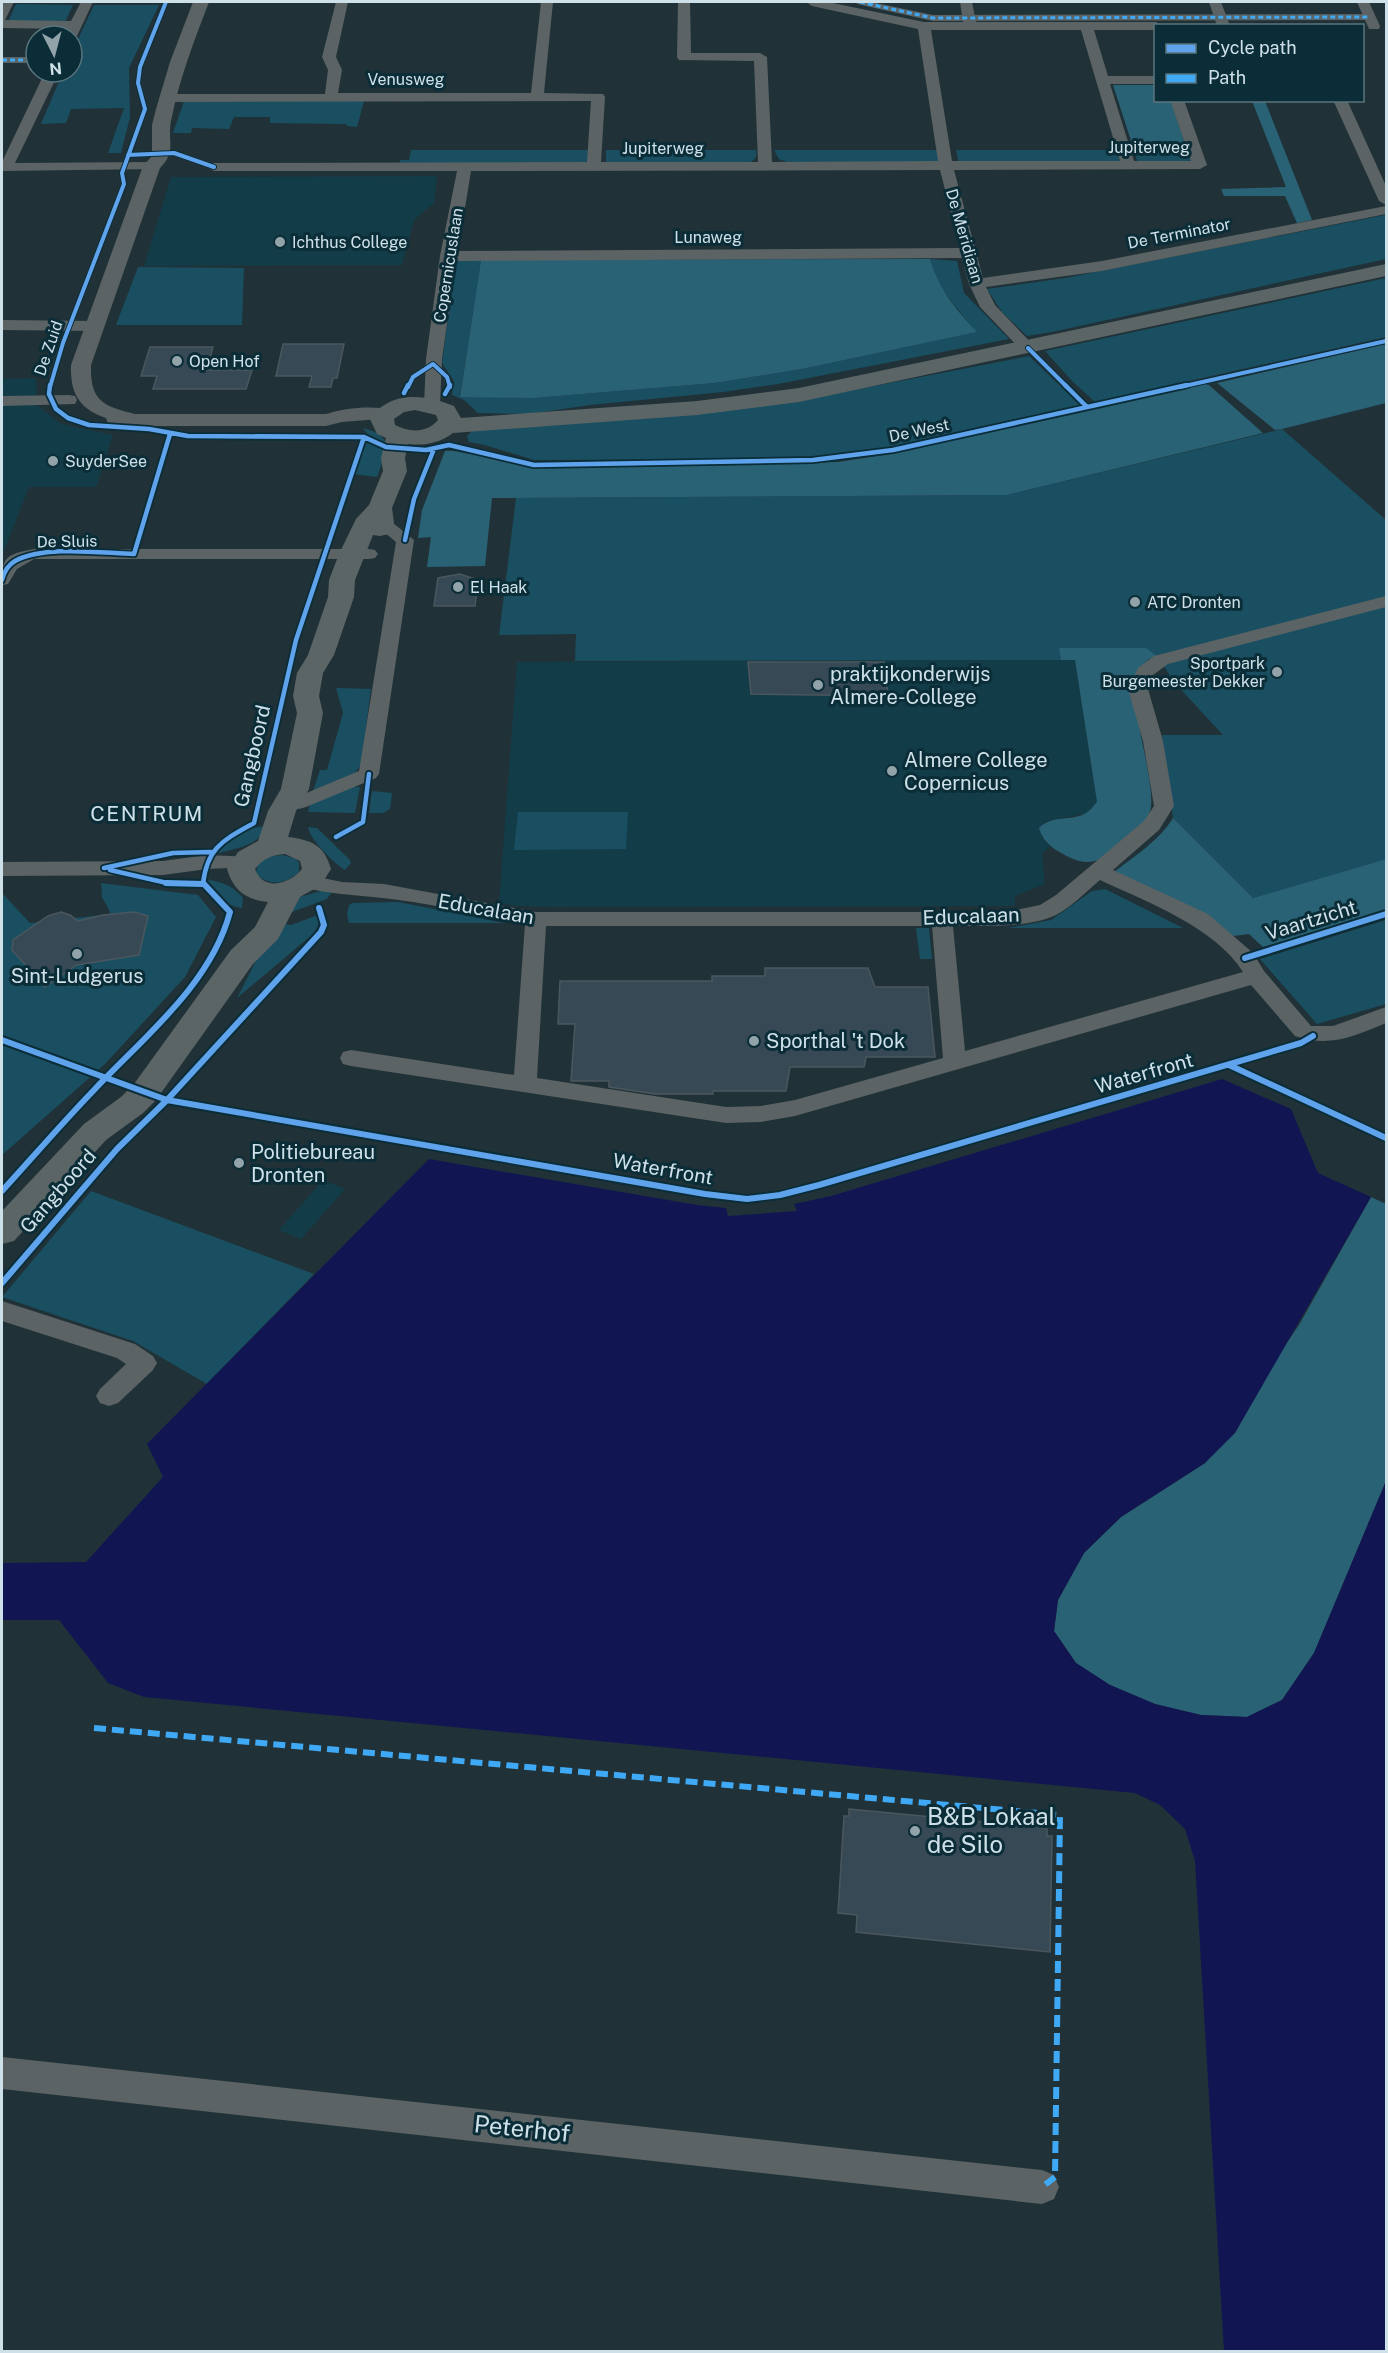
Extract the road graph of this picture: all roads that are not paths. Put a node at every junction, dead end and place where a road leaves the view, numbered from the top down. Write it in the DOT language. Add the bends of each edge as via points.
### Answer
graph roads {
  1 [pos="8,2"];
  2 [pos="87,2"];
  3 [pos="201,2"];
  4 [pos="342,2"];
  5 [pos="547,2"];
  6 [pos="684,2"];
  7 [pos="812,2"];
  8 [pos="860,2"];
  9 [pos="966,2"];
  10 [pos="1215,2"];
  11 [pos="1363,2"];
  12 [pos="1222,21"];
  13 [pos="969,22"];
  14 [pos="2,24"];
  15 [pos="76,24"];
  16 [pos="1373,24"];
  17 [pos="24,26"];
  18 [pos="924,26"];
  19 [pos="1086,26"];
  20 [pos="1154,26"];
  21 [pos="2,60"];
  22 [pos="24,60"];
  23 [pos="1103,80"];
  24 [pos="1154,80"];
  25 [pos="45,84"];
  26 [pos="331,97"];
  27 [pos="537,97"];
  28 [pos="166,98"];
  29 [pos="1178,102"];
  30 [pos="1341,102"];
  31 [pos="1128,165"];
  32 [pos="152,166"];
  33 [pos="465,166"];
  34 [pos="594,166"];
  35 [pos="765,166"];
  36 [pos="946,166"];
  37 [pos="4,167"];
  38 [pos="214,167"];
  39 [pos="1383,185"];
  40 [pos="1386,201"];
  41 [pos="1386,210"];
  42 [pos="968,253"];
  43 [pos="448,256"];
  44 [pos="1386,270"];
  45 [pos="977,284"];
  46 [pos="2,325"];
  47 [pos="96,326"];
  48 [pos="1028,348"];
  49 [pos="81,365"];
  50 [pos="2,401"];
  51 [pos="60,401"];
  52 [pos="436,412"];
  53 [pos="135,420"];
  54 [pos="396,428"];
  55 [pos="381,516"];
  56 [pos="360,554"];
  57 [pos="3,575"];
  58 [pos="1386,602"];
  59 [pos="297,796"];
  60 [pos="284,847"];
  61 [pos="2,869"];
  62 [pos="1098,871"];
  63 [pos="277,879"];
  64 [pos="536,918"];
  65 [pos="942,919"];
  66 [pos="1256,976"];
  67 [pos="1386,1016"];
  68 [pos="351,1058"];
  69 [pos="955,1062"];
  70 [pos="525,1083"];
  71 [pos="2,1232"];
  72 [pos="2,1311"];
  73 [pos="109,1396"];
  74 [pos="2,2073"];
  75 [pos="1042,2187"];
  1 -- 14 [label="street"];
  2 -- 15 [label="street"];
  3 -- 28 [label="street, De Zuid"];
  4 -- 26 [label="street" via="329,57 335,70"];
  5 -- 27 [label="street"];
  6 -- 35 [label="street" via="684,57 760,57"];
  7 -- 18 [label="street"];
  8 -- 13 [label="street"];
  9 -- 13 [label="street"];
  10 -- 12 [label="street"];
  11 -- 16 [label="street"];
  12 -- 13 [label="street"];
  12 -- 16 [label="street"];
  13 -- 18 [label="street"];
  13 -- 19 [label="street"];
  14 -- 17 [label="street"];
  18 -- 36 [label="street, De Meridiaan"];
  19 -- 20 [label="street"];
  19 -- 23 [label="street"];
  21 -- 22 [label="street"];
  23 -- 24 [label="street"];
  23 -- 31 [label="street"];
  25 -- 37 [label="street" via="19,130"];
  26 -- 27 [label="street, Venusweg"];
  26 -- 28 [label="street, Venusweg"];
  27 -- 34 [label="street, Venusweg" via="598,97"];
  28 -- 32 [label="street, De Zuid" via="160,131 162,153"];
  29 -- 31 [label="street, Jupiterweg" via="1200,165"];
  30 -- 39 [label="street"];
  31 -- 36 [label="street, Jupiterweg"];
  32 -- 37 [label="street"];
  32 -- 47 [label="street, De Zuid"];
  33 -- 34 [label="street, Jupiterweg"];
  33 -- 38 [label="street, Jupiterweg"];
  33 -- 43 [label="street, Copernicuslaan"];
  34 -- 35 [label="street, Jupiterweg"];
  35 -- 36 [label="street, Jupiterweg"];
  36 -- 42 [label="street, De Meridiaan"];
  39 -- 40 [label="street"];
  41 -- 45 [label="street, De Terminator" via="1102,266"];
  42 -- 43 [label="street, Lunaweg"];
  42 -- 45 [label="street, De Meridiaan"];
  43 -- 52 [label="street, Copernicuslaan" via="433,364"];
  44 -- 48 [label="main road"];
  45 -- 48 [label="street, De Meridiaan" via="988,307"];
  46 -- 47 [label="street"];
  47 -- 49 [label="street, De Zuid"];
  48 -- 52 [label="main road" via="799,395 697,408 492,424"];
  49 -- 51 [label="street, De Zuid" via="66,382"];
  49 -- 53 [label="street, De Zuid" via="79,383 86,399 113,414"];
  50 -- 51 [label="street"];
  51 -- 53 [label="street, De Zuid" via="100,417"];
  52 -- 54 [label="main road" via="397,407"];
  52 -- 54 [label="main road" via="441,431"];
  53 -- 54 [label="street, De Zuid" via="326,420"];
  54 -- 55 [label="main road" via="407,460 395,471"];
  55 -- 56 [label="main road"];
  55 -- 59 [label="street" via="405,540 369,774"];
  56 -- 57 [label="street, De Sluis" via="46,553 16,560"];
  56 -- 59 [label="main road" via="357,582 341,597 321,655 327,673 322,696 310,713"];
  58 -- 62 [label="street, Educalaan" via="1161,660 1145,672 1138,689 1153,741 1164,806 1152,825"];
  59 -- 60 [label="main road" via="302,811"];
  60 -- 63 [label="main road" via="255,852"];
  60 -- 63 [label="main road" via="313,856"];
  61 -- 63 [label="street, Educalaan" via="163,868 204,876"];
  62 -- 65 [label="street, Educalaan" via="1046,911 1006,919"];
  62 -- 66 [label="street" via="1200,919 1245,958"];
  63 -- 64 [label="street, Educalaan" via="384,891"];
  63 -- 71 [label="main road, Gangboord" via="267,932 242,957 163,1070 132,1105 95,1132"];
  64 -- 65 [label="street, Educalaan"];
  64 -- 70 [label="street"];
  65 -- 69 [label="street"];
  66 -- 67 [label="street" via="1303,1031 1313,1036"];
  66 -- 69 [label="street"];
  68 -- 70 [label="street"];
  69 -- 70 [label="street" via="795,1108 757,1114 726,1115"];
  72 -- 73 [label="street" via="126,1351 144,1363"];
  74 -- 75 [label="street, Peterhof"];
}
